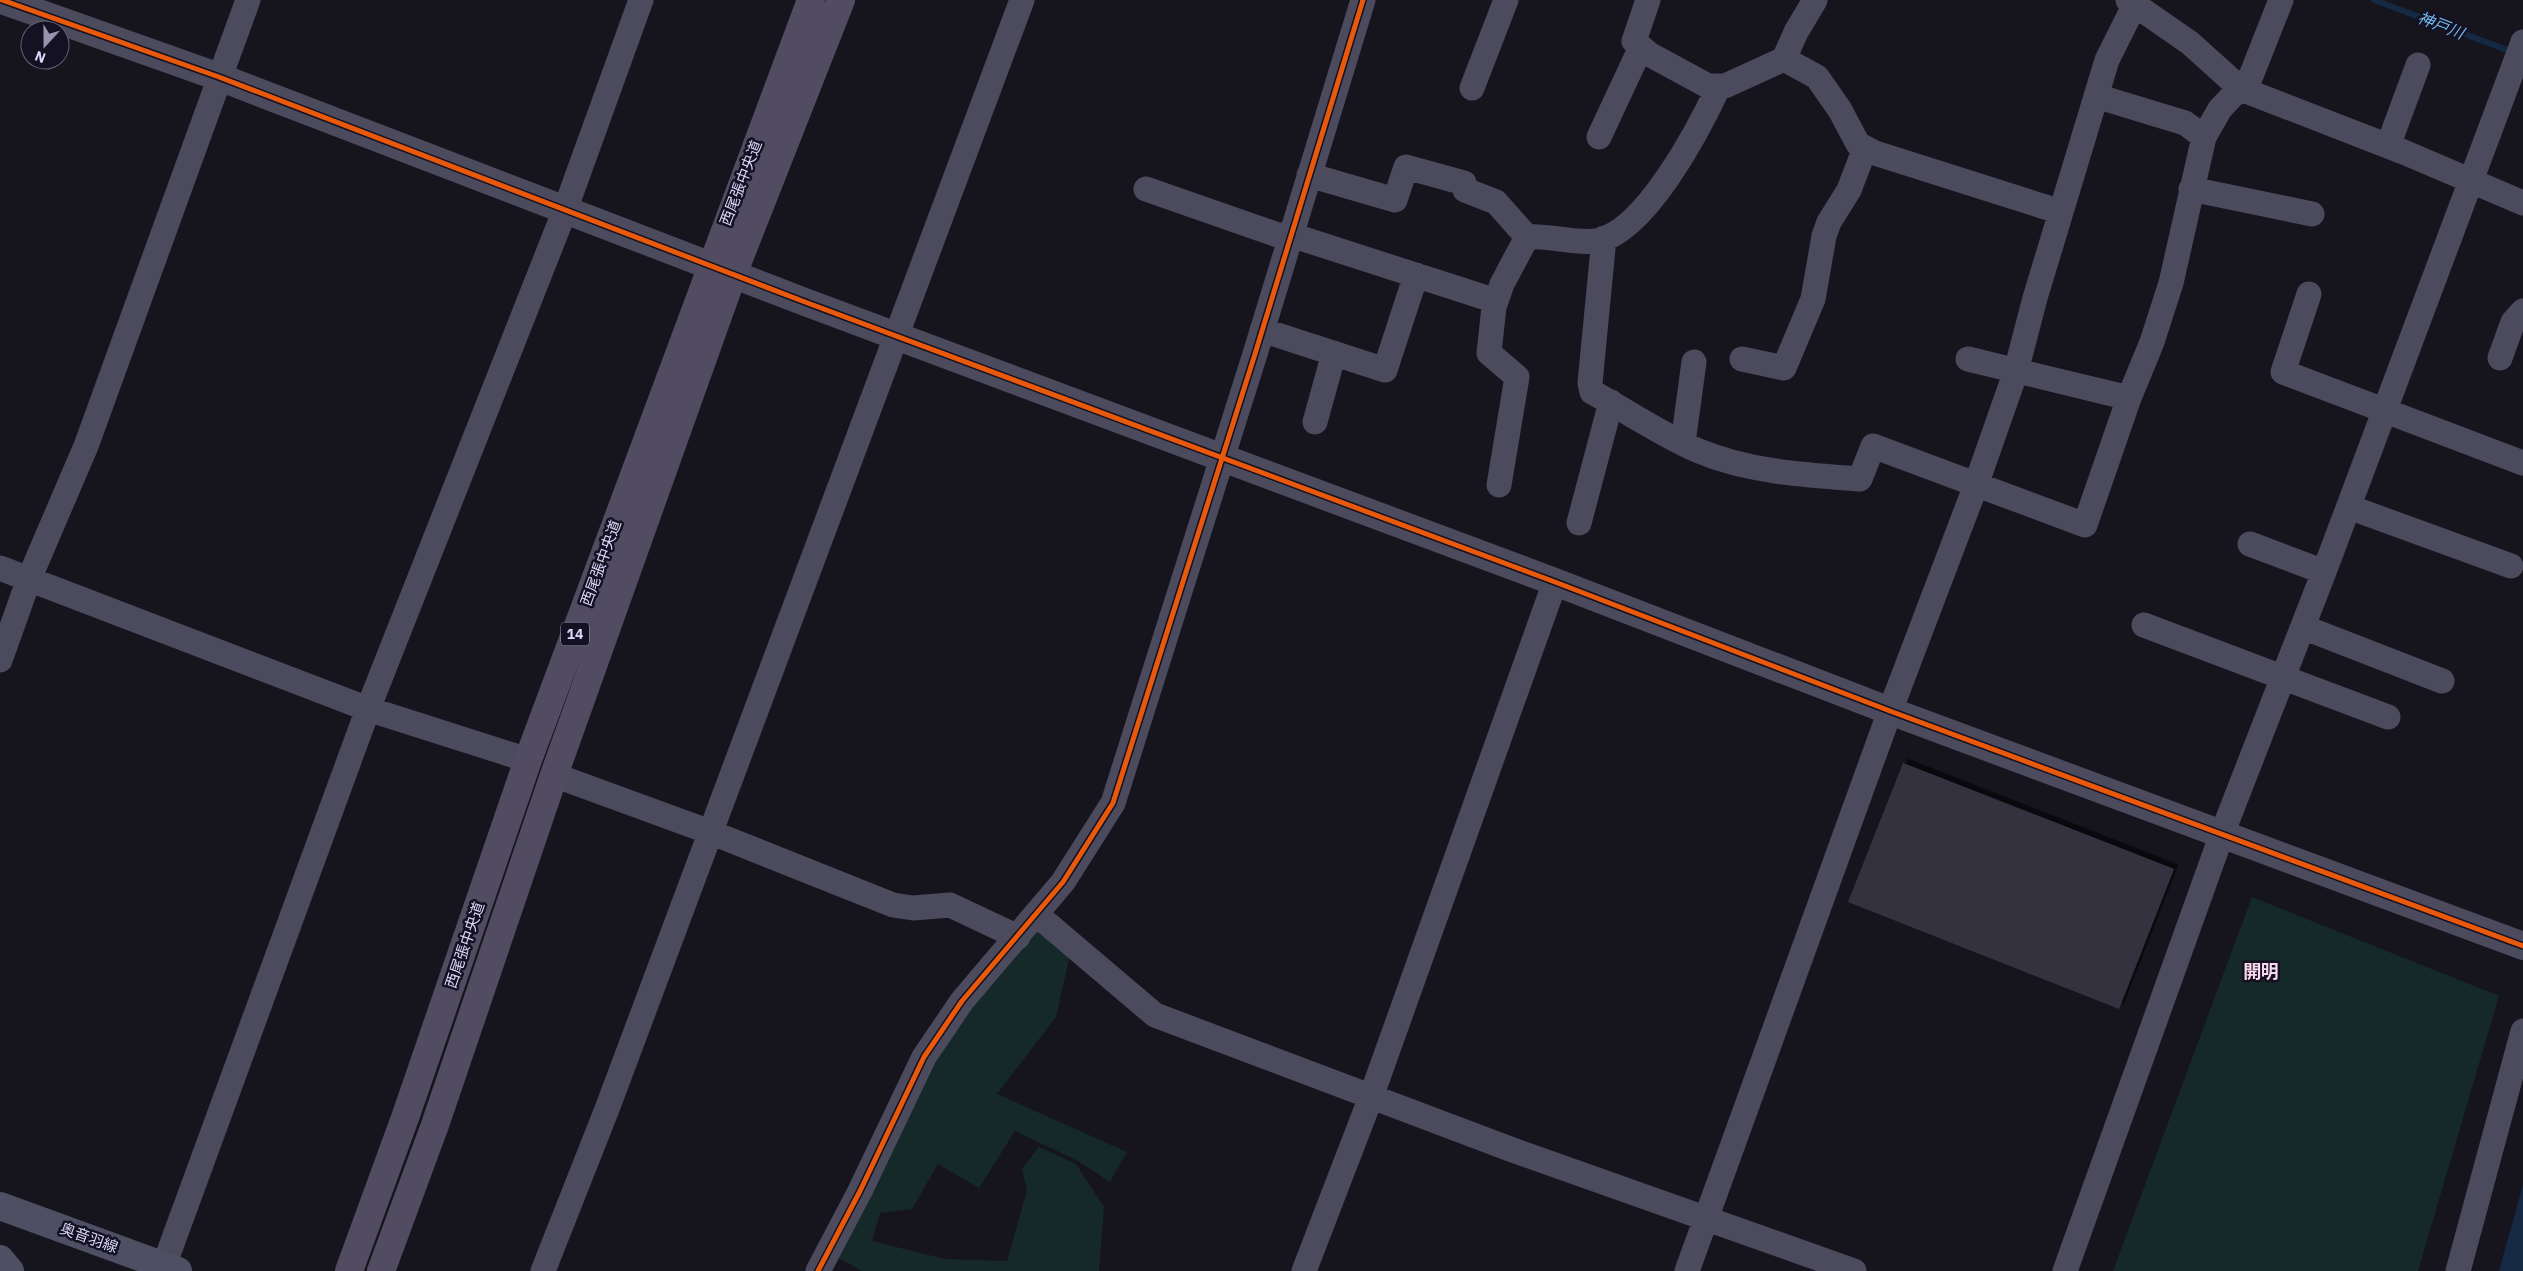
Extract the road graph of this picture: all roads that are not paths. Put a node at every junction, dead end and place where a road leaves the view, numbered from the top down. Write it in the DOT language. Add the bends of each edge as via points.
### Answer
graph roads {
  1 [pos="2,0"];
  2 [pos="248,0"];
  3 [pos="641,0"];
  4 [pos="810,0"];
  5 [pos="841,0"];
  6 [pos="1022,0"];
  7 [pos="1363,0"];
  8 [pos="1506,0"];
  9 [pos="1648,0"];
  10 [pos="1815,0"];
  11 [pos="2282,0"];
  12 [pos="2134,1"];
  13 [pos="2523,42"];
  14 [pos="1642,48"];
  15 [pos="1784,59"];
  16 [pos="2418,65"];
  17 [pos="219,77"];
  18 [pos="1719,86"];
  19 [pos="1472,88"];
  20 [pos="2241,89"];
  21 [pos="2096,96"];
  22 [pos="1599,137"];
  23 [pos="2204,137"];
  24 [pos="2388,146"];
  25 [pos="1865,148"];
  26 [pos="1309,175"];
  27 [pos="2473,181"];
  28 [pos="1146,189"];
  29 [pos="2190,189"];
  30 [pos="2523,203"];
  31 [pos="565,210"];
  32 [pos="2061,212"];
  33 [pos="2312,214"];
  34 [pos="1291,235"];
  35 [pos="1527,237"];
  36 [pos="1604,238"];
  37 [pos="722,270"];
  38 [pos="1416,275"];
  39 [pos="2309,294"];
  40 [pos="1496,300"];
  41 [pos="2523,311"];
  42 [pos="1262,330"];
  43 [pos="896,336"];
  44 [pos="1334,353"];
  45 [pos="2500,358"];
  46 [pos="1742,359"];
  47 [pos="1968,359"];
  48 [pos="1694,362"];
  49 [pos="2016,370"];
  50 [pos="2129,398"];
  51 [pos="1611,402"];
  52 [pos="2386,411"];
  53 [pos="1315,422"];
  54 [pos="1683,443"];
  55 [pos="1222,459"];
  56 [pos="2523,463"];
  57 [pos="1499,484"];
  58 [pos="1976,485"];
  59 [pos="2349,507"];
  60 [pos="1579,523"];
  61 [pos="2250,544"];
  62 [pos="2510,566"];
  63 [pos="0,568"];
  64 [pos="2324,572"];
  65 [pos="29,579"];
  66 [pos="1555,582"];
  67 [pos="2144,625"];
  68 [pos="2304,627"];
  69 [pos="0,660"];
  70 [pos="2284,678"];
  71 [pos="2442,681"];
  72 [pos="368,709"];
  73 [pos="1890,711"];
  74 [pos="2388,718"];
  75 [pos="528,760"];
  76 [pos="554,774"];
  77 [pos="710,832"];
  78 [pos="2222,834"];
  79 [pos="1036,914"];
  80 [pos="1018,937"];
  81 [pos="2523,946"];
  82 [pos="2523,1031"];
  83 [pos="1371,1096"];
  84 [pos="0,1206"];
  85 [pos="1707,1219"];
  86 [pos="0,1260"];
  87 [pos="168,1269"];
  88 [pos="10,1271"];
  89 [pos="349,1271"];
  90 [pos="381,1271"];
  91 [pos="543,1271"];
  92 [pos="818,1271"];
  93 [pos="1304,1271"];
  94 [pos="1687,1271"];
  95 [pos="1854,1271"];
  96 [pos="2065,1271"];
  97 [pos="2458,1271"];
  1 -- 17 [label="street"];
  2 -- 17 [label="street"];
  3 -- 31 [label="street"];
  4 -- 37 [label="main road, 西尾張中央道 / 14"];
  5 -- 37 [label="main road, 西尾張中央道 / 14"];
  6 -- 43 [label="street"];
  7 -- 26 [label="street"];
  8 -- 19 [label="street"];
  9 -- 14 [label="street" via="1634,41"];
  10 -- 15 [label="street"];
  11 -- 20 [label="street" via="2251,76"];
  12 -- 20 [label="street" via="2190,43"];
  12 -- 21 [label="street" via="2107,60"];
  13 -- 27 [label="street"];
  14 -- 18 [label="street" via="1708,86"];
  14 -- 22 [label="street"];
  15 -- 18 [label="street"];
  15 -- 25 [label="street" via="1817,76 1858,144"];
  16 -- 24 [label="street"];
  17 -- 31 [label="street"];
  17 -- 65 [label="street" via="86,446"];
  18 -- 36 [label="street" via="1709,109 1652,201 1618,233"];
  20 -- 23 [label="street" via="2220,110"];
  20 -- 24 [label="street"];
  21 -- 23 [label="street" via="2185,122"];
  21 -- 32 [label="street"];
  23 -- 29 [label="street"];
  24 -- 27 [label="street"];
  25 -- 32 [label="street"];
  25 -- 46 [label="street" via="1849,190 1829,222 1813,299 1784,368"];
  26 -- 34 [label="street"];
  26 -- 35 [label="street" via="1395,200 1406,167 1464,183 1465,190 1496,202"];
  27 -- 30 [label="street"];
  27 -- 52 [label="street"];
  28 -- 34 [label="street" via="1278,235"];
  29 -- 33 [label="street"];
  29 -- 50 [label="street" via="2171,283"];
  31 -- 37 [label="street"];
  31 -- 72 [label="street"];
  32 -- 49 [label="street"];
  34 -- 38 [label="street"];
  34 -- 42 [label="street"];
  35 -- 36 [label="street" via="1596,241"];
  35 -- 40 [label="street"];
  36 -- 51 [label="street" via="1590,383 1592,392"];
  37 -- 43 [label="street"];
  37 -- 75 [label="main road, 西尾張中央道 / 14"];
  37 -- 76 [label="main road, 西尾張中央道 / 14"];
  38 -- 40 [label="street"];
  38 -- 44 [label="street" via="1385,370"];
  39 -- 52 [label="street" via="2283,372"];
  40 -- 57 [label="street" via="1489,353 1517,377"];
  41 -- 45 [label="street" via="2512,322"];
  42 -- 44 [label="street"];
  42 -- 55 [label="street"];
  43 -- 55 [label="street"];
  43 -- 77 [label="street"];
  44 -- 53 [label="street"];
  47 -- 49 [label="street"];
  48 -- 54 [label="street"];
  49 -- 50 [label="street"];
  49 -- 58 [label="street"];
  50 -- 58 [label="street" via="2085,525"];
  51 -- 54 [label="street"];
  51 -- 60 [label="street"];
  52 -- 56 [label="street"];
  52 -- 59 [label="street"];
  54 -- 58 [label="street" via="1733,463 1860,479 1873,446"];
  55 -- 66 [label="street"];
  55 -- 79 [label="street" via="1113,802 1063,882"];
  58 -- 73 [label="street"];
  59 -- 62 [label="street"];
  59 -- 64 [label="street"];
  61 -- 64 [label="street"];
  63 -- 65 [label="street"];
  64 -- 68 [label="street"];
  65 -- 69 [label="street"];
  65 -- 72 [label="street"];
  66 -- 73 [label="street"];
  66 -- 83 [label="street"];
  67 -- 70 [label="street"];
  68 -- 70 [label="street"];
  68 -- 71 [label="street"];
  70 -- 74 [label="street"];
  70 -- 78 [label="street"];
  72 -- 75 [label="street"];
  72 -- 87 [label="street"];
  73 -- 78 [label="street"];
  73 -- 85 [label="street"];
  75 -- 89 [label="main road, 西尾張中央道 / 14"];
  76 -- 77 [label="street"];
  76 -- 90 [label="main road, 西尾張中央道 / 14" via="435,1125"];
  77 -- 80 [label="street" via="894,905 913,908 950,905"];
  77 -- 91 [label="street"];
  78 -- 81 [label="street"];
  78 -- 96 [label="street"];
  79 -- 80 [label="street"];
  79 -- 83 [label="street" via="1154,1015"];
  80 -- 92 [label="street" via="962,1001 924,1057"];
  82 -- 97 [label="street"];
  83 -- 85 [label="street"];
  83 -- 93 [label="street"];
  84 -- 87 [label="main road, 奥音羽線"];
  85 -- 94 [label="street"];
  85 -- 95 [label="street"];
  86 -- 88 [label="main road"];
}
